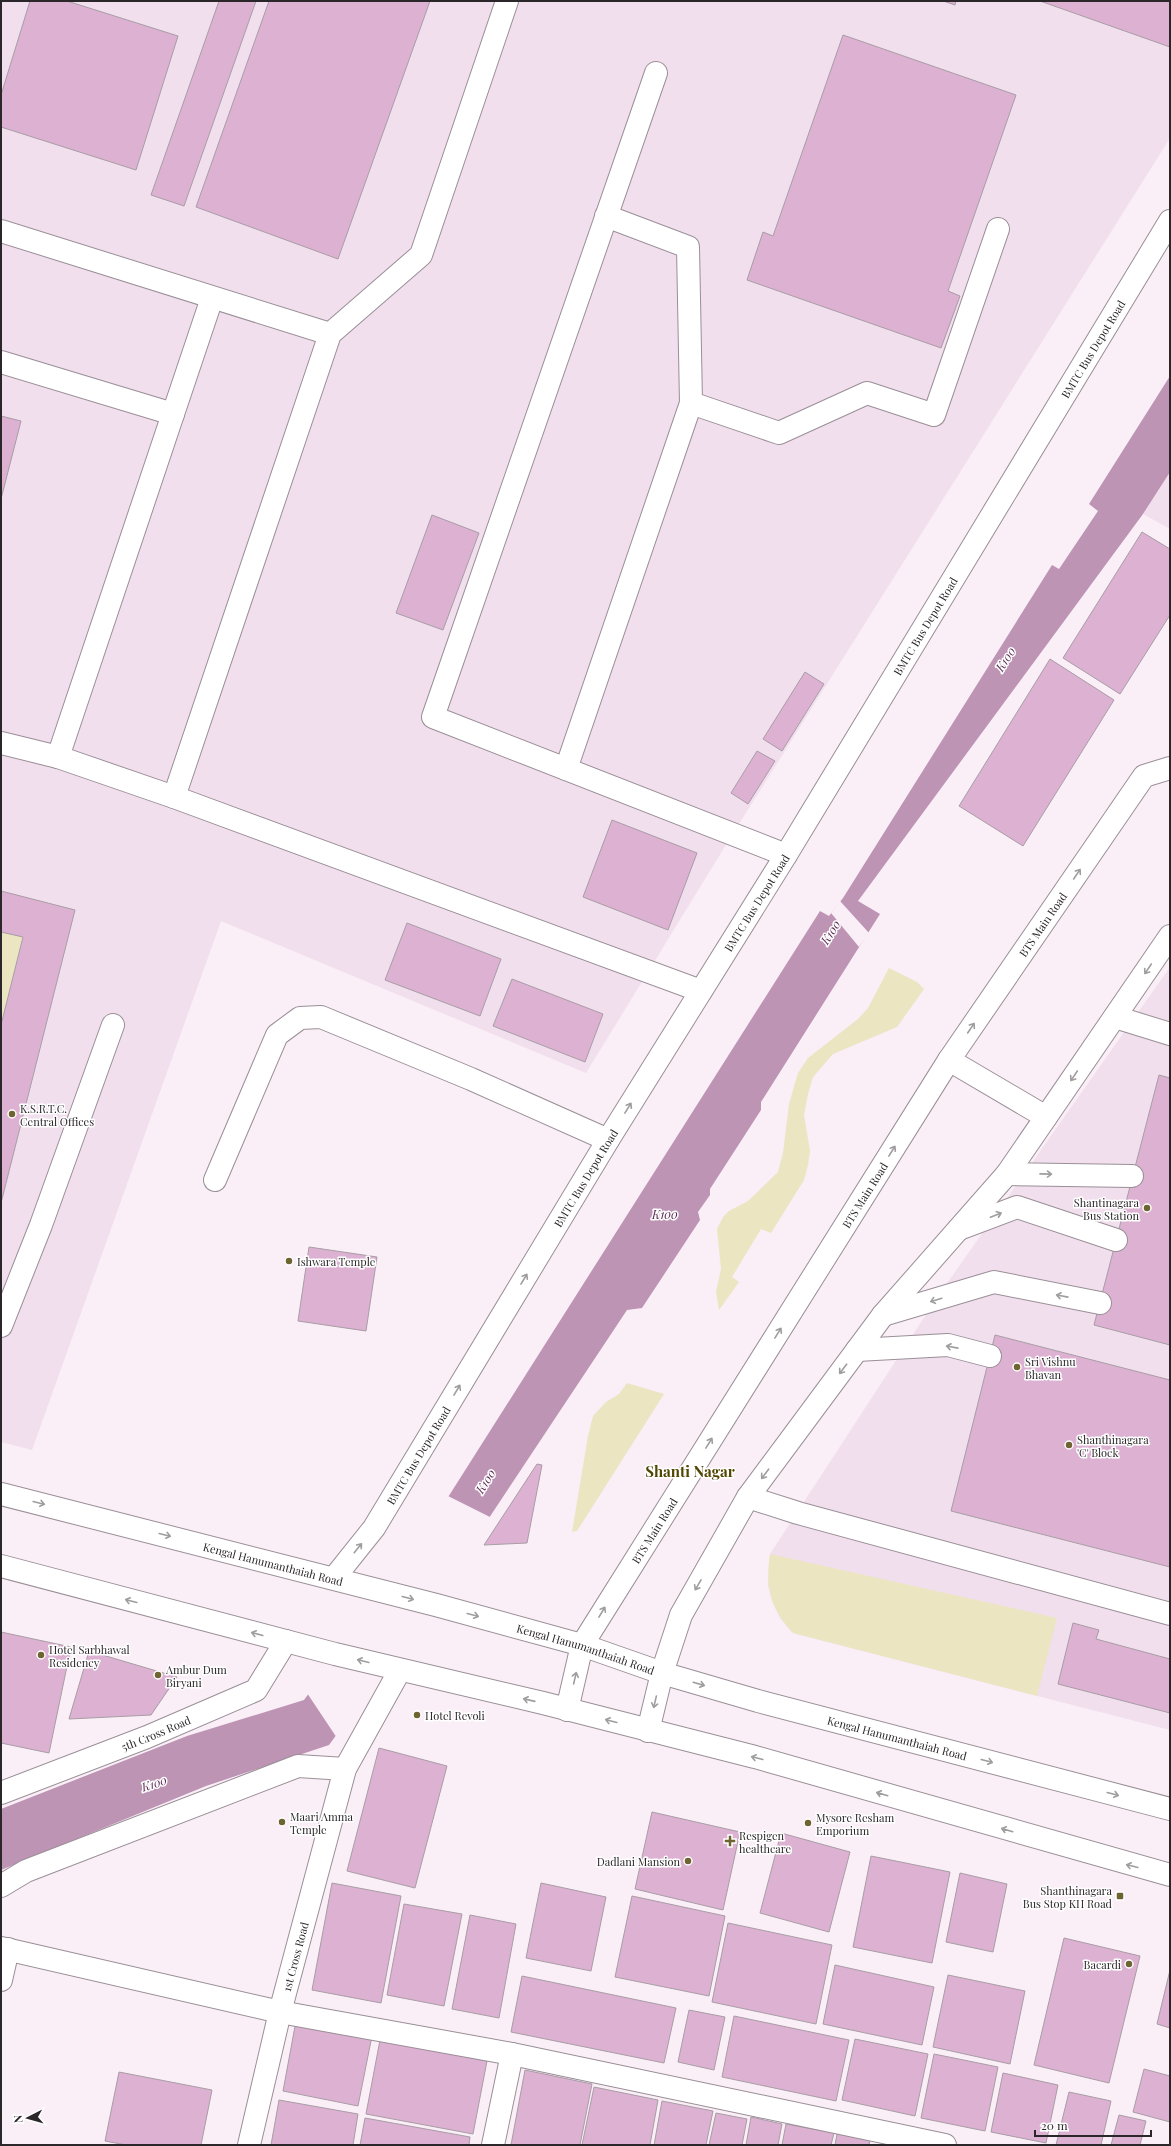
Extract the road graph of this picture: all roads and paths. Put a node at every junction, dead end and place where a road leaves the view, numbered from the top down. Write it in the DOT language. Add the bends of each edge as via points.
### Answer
graph roads {
  1 [pos="507,1"];
  2 [pos="656,73"];
  3 [pos="606,216"];
  4 [pos="1170,221"];
  5 [pos="998,229"];
  6 [pos="1,232"];
  7 [pos="212,298"];
  8 [pos="330,334"];
  9 [pos="1,362"];
  10 [pos="691,404"];
  11 [pos="174,414"];
  12 [pos="1,743"];
  13 [pos="58,756"];
  14 [pos="1170,768"];
  15 [pos="566,769"];
  16 [pos="174,797"];
  17 [pos="786,856"];
  18 [pos="1170,936"];
  19 [pos="701,991"];
  20 [pos="1115,1017"];
  21 [pos="113,1025"];
  22 [pos="1170,1034"];
  23 [pos="949,1060"];
  24 [pos="1046,1117"];
  25 [pos="608,1140"];
  26 [pos="1007,1174"];
  27 [pos="1132,1176"];
  28 [pos="216,1180"];
  29 [pos="959,1229"];
  30 [pos="1116,1240"];
  31 [pos="1100,1303"];
  32 [pos="883,1315"];
  33 [pos="1,1326"];
  34 [pos="857,1350"];
  35 [pos="990,1356"];
  36 [pos="1,1494"];
  37 [pos="748,1497"];
  38 [pos="1,1566"];
  39 [pos="334,1578"];
  40 [pos="1170,1614"];
  41 [pos="286,1641"];
  42 [pos="582,1646"];
  43 [pos="396,1669"];
  44 [pos="662,1673"];
  45 [pos="567,1710"];
  46 [pos="648,1731"];
  47 [pos="345,1770"];
  48 [pos="1,1793"];
  49 [pos="1170,1808"];
  50 [pos="1170,1875"];
  51 [pos="1,1886"];
  52 [pos="4,1949"];
  53 [pos="1,1980"];
  54 [pos="280,2012"];
  55 [pos="512,2054"];
  56 [pos="249,2145"];
  57 [pos="493,2145"];
  58 [pos="945,2145"];
  1 -- 8 [label="street" via="421,255"];
  2 -- 3 [label="street"];
  3 -- 10 [label="street" via="688,247"];
  3 -- 15 [label="street" via="432,717"];
  4 -- 17 [label="street, BMTC Bus Depot Road"];
  5 -- 10 [label="street" via="934,415 867,393 779,433"];
  6 -- 7 [label="street"];
  7 -- 8 [label="street"];
  7 -- 11 [label="street"];
  8 -- 16 [label="street"];
  9 -- 11 [label="street"];
  10 -- 15 [label="street"];
  11 -- 13 [label="street"];
  12 -- 13 [label="street"];
  13 -- 16 [label="street"];
  23 -- 14 [label="street, BTS Main Road, one-way" via="1144,776"];
  15 -- 17 [label="street"];
  16 -- 19 [label="street"];
  17 -- 19 [label="street, BMTC Bus Depot Road"];
  18 -- 20 [label="street, one-way"];
  25 -- 19 [label="street, BMTC Bus Depot Road, one-way"];
  20 -- 22 [label="street"];
  20 -- 24 [label="street, one-way"];
  21 -- 33 [label="street" via="41,1225"];
  23 -- 24 [label="street"];
  42 -- 23 [label="street, BTS Main Road, one-way"];
  24 -- 26 [label="street"];
  25 -- 28 [label="street" via="470,1078 321,1017 300,1018 277,1034"];
  39 -- 25 [label="street, BMTC Bus Depot Road, one-way" via="374,1528"];
  26 -- 27 [label="street, one-way"];
  26 -- 29 [label="street"];
  29 -- 30 [label="street, one-way" via="1017,1207"];
  29 -- 32 [label="street"];
  31 -- 32 [label="street, one-way" via="994,1282"];
  32 -- 34 [label="street"];
  35 -- 34 [label="street, one-way" via="948,1345"];
  34 -- 37 [label="street, one-way"];
  36 -- 39 [label="street, Kengal Hanumanthaiah Road, one-way"];
  37 -- 40 [label="street" via="798,1513"];
  37 -- 44 [label="street, one-way" via="681,1615"];
  41 -- 38 [label="street, one-way"];
  39 -- 42 [label="street, Kengal Hanumanthaiah Road, one-way"];
  43 -- 41 [label="street, one-way"];
  41 -- 48 [label="street, 5th Cross Road" via="256,1690 147,1737"];
  42 -- 44 [label="street, Kengal Hanumanthaiah Road"];
  45 -- 42 [label="street, BTS Main Road, one-way"];
  45 -- 43 [label="street, one-way"];
  43 -- 47 [label="street, 1st Cross Road"];
  44 -- 46 [label="street, one-way"];
  44 -- 49 [label="street, Kengal Hanumanthaiah Road, one-way" via="758,1701"];
  46 -- 45 [label="street, one-way"];
  50 -- 46 [label="street, one-way" via="755,1757"];
  47 -- 51 [label="street" via="298,1766 26,1870"];
  47 -- 54 [label="street, 1st Cross Road"];
  52 -- 53 [label="street"];
  52 -- 54 [label="street"];
  54 -- 55 [label="street"];
  54 -- 56 [label="street, 1st Cross Road"];
  55 -- 57 [label="street"];
  55 -- 58 [label="street"];
}
